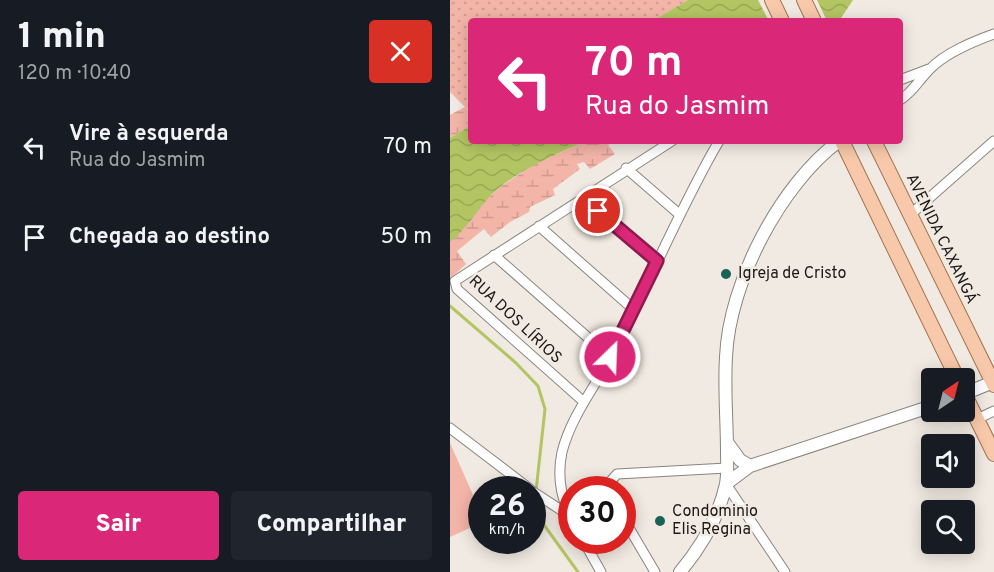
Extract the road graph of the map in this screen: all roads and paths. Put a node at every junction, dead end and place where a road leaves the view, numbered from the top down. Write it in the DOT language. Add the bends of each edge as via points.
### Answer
graph roads {
  1 [pos="772,0"];
  2 [pos="804,0"];
  3 [pos="781,18"];
  4 [pos="813,18"];
  5 [pos="994,34"];
  6 [pos="929,69"];
  7 [pos="903,79"];
  8 [pos="903,98"];
  9 [pos="994,141"];
  10 [pos="667,144"];
  11 [pos="717,144"];
  12 [pos="837,144"];
  13 [pos="842,144"];
  14 [pos="876,144"];
  15 [pos="626,168"];
  16 [pos="583,199"];
  17 [pos="679,214"];
  18 [pos="911,214"];
  19 [pos="539,226"];
  20 [pos="494,255"];
  21 [pos="657,261"];
  22 [pos="632,309"];
  23 [pos="610,357"];
  24 [pos="952,368"];
  25 [pos="993,383"];
  26 [pos="975,389"];
  27 [pos="584,402"];
  28 [pos="921,410"];
  29 [pos="994,411"];
  30 [pos="975,415"];
  31 [pos="977,419"];
  32 [pos="451,430"];
  33 [pos="727,441"];
  34 [pos="994,454"];
  35 [pos="750,466"];
  36 [pos="728,468"];
  37 [pos="512,476"];
  38 [pos="559,476"];
  39 [pos="615,476"];
  40 [pos="726,484"];
  41 [pos="636,540"];
  42 [pos="591,554"];
  43 [pos="601,572"];
  44 [pos="655,572"];
  45 [pos="680,572"];
  46 [pos="785,572"];
  1 -- 3 [label="main road"];
  2 -- 4 [label="main road"];
  5 -- 6 [label="street" via="957,50"];
  6 -- 7 [label="street"];
  6 -- 8 [label="street"];
  9 -- 18 [label="street"];
  10 -- 15 [label="street"];
  11 -- 17 [label="street"];
  12 -- 33 [label="main road" via="806,169 781,203 735,305 726,357"];
  13 -- 24 [label="main road"];
  14 -- 18 [label="main road, AVENIDA CAXANGÁ"];
  15 -- 16 [label="street"];
  15 -- 17 [label="street"];
  16 -- 19 [label="street"];
  16 -- 21 [label="street"];
  17 -- 21 [label="street"];
  18 -- 25 [label="main road, AVENIDA CAXANGÁ"];
  19 -- 20 [label="street"];
  19 -- 22 [label="street"];
  20 -- 23 [label="street"];
  20 -- 27 [label="street, RUA DOS LÍRIOS" via="457,278 455,284"];
  21 -- 22 [label="street"];
  22 -- 23 [label="street"];
  23 -- 27 [label="street"];
  25 -- 26 [label="main road"];
  27 -- 38 [label="street" via="567,434"];
  28 -- 35 [label="main road"];
  29 -- 31 [label="street"];
  30 -- 31 [label="main road"];
  31 -- 34 [label="main road"];
  32 -- 37 [label="street"];
  33 -- 35 [label="main road" via="740,460"];
  33 -- 36 [label="main road"];
  35 -- 40 [label="main road"];
  36 -- 39 [label="street"];
  36 -- 40 [label="main road"];
  40 -- 45 [label="main road" via="700,546"];
  40 -- 46 [label="street"];
  41 -- 44 [label="street"];
  42 -- 43 [label="street"];
}
